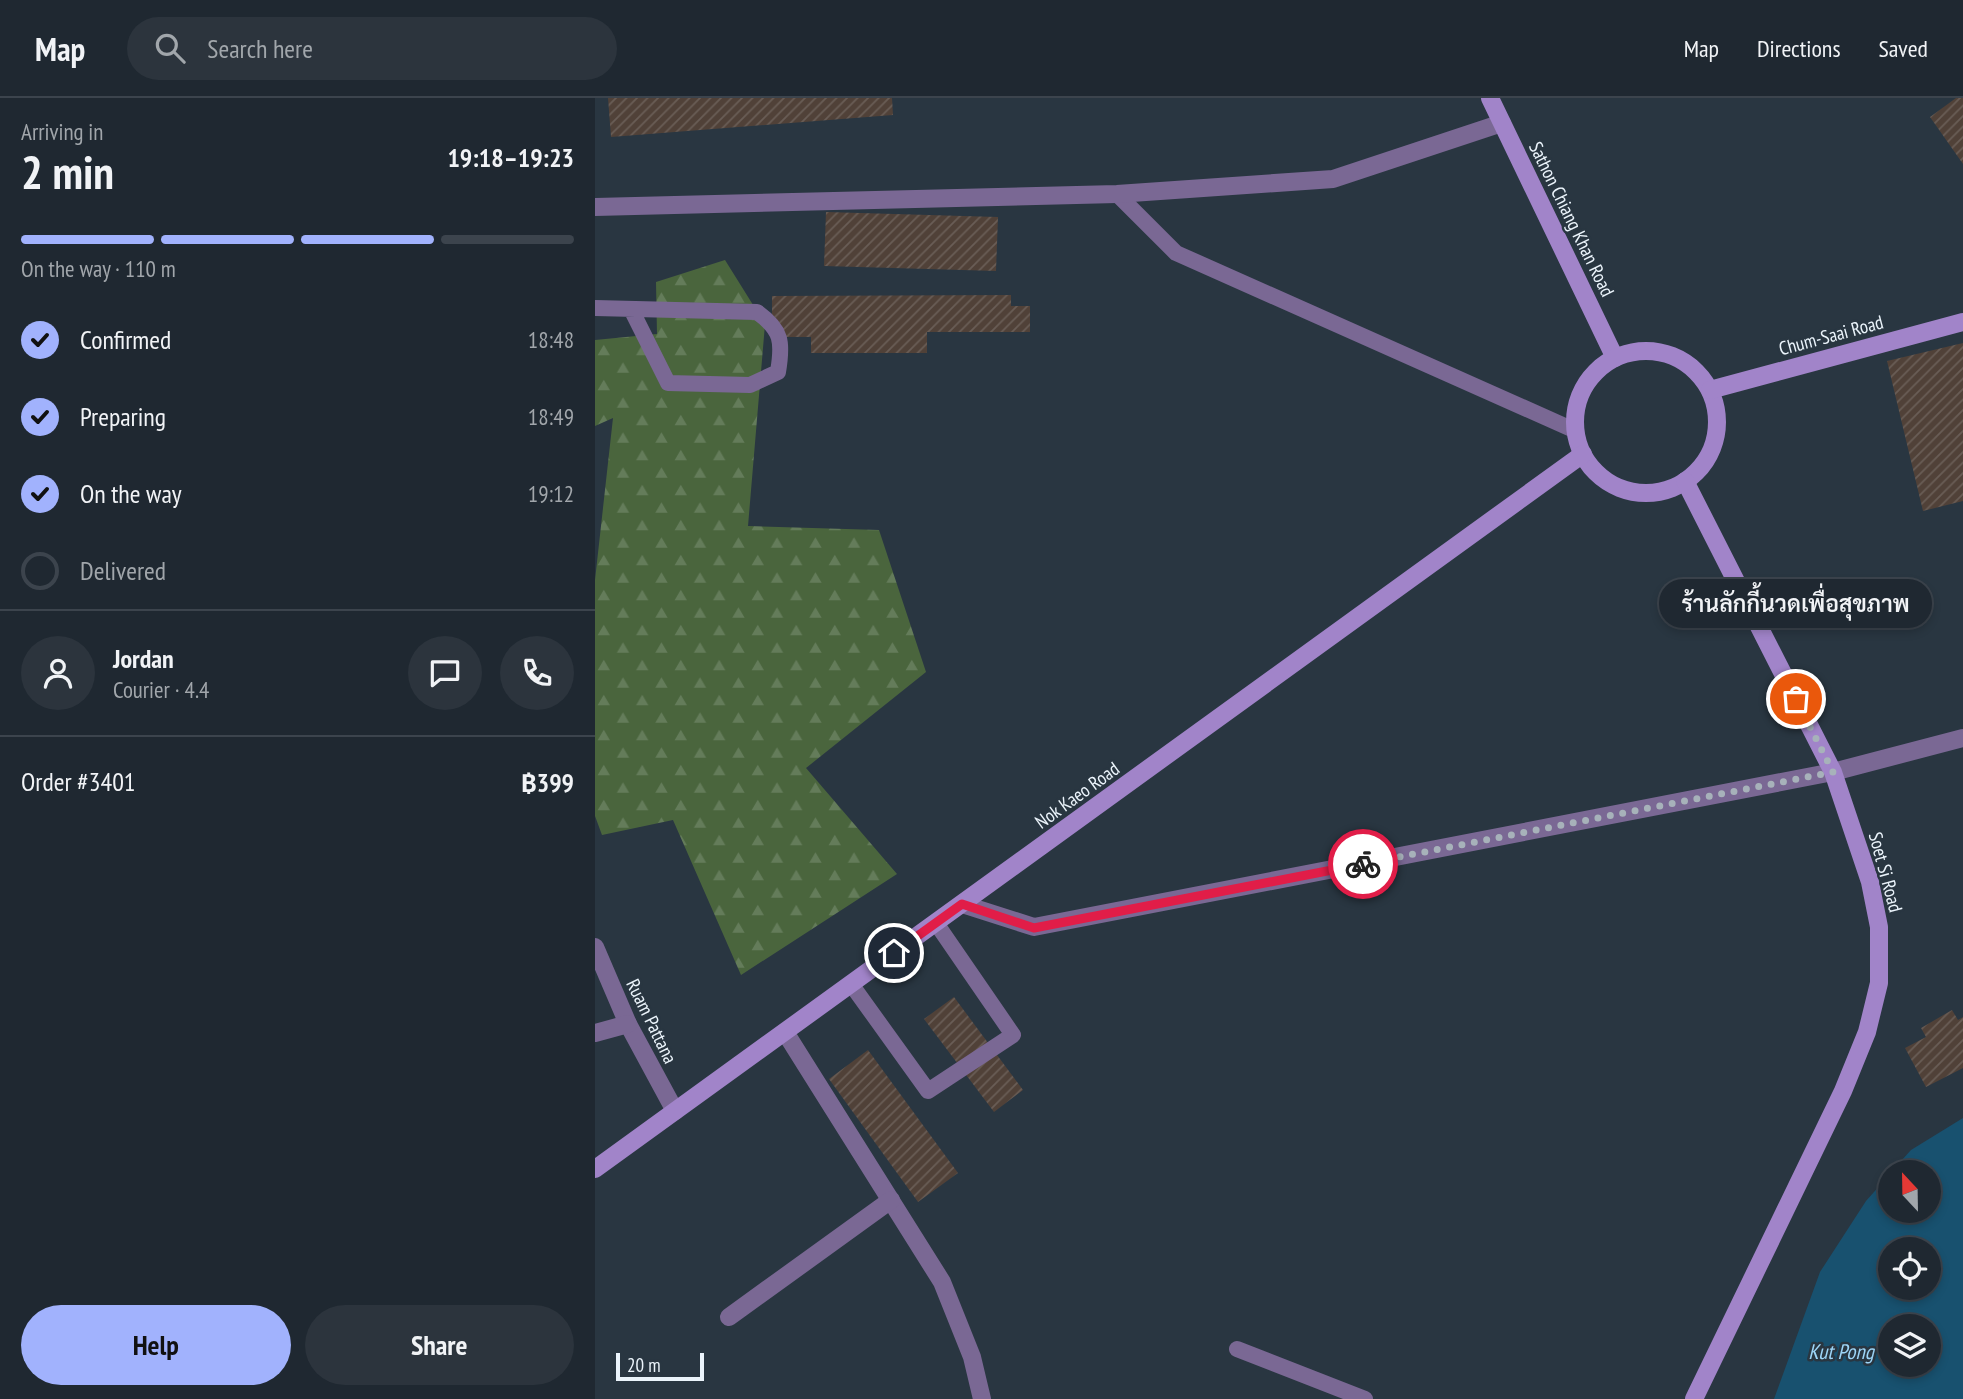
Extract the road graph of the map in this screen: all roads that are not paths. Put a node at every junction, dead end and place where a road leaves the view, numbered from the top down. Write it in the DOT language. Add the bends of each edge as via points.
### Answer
graph roads {
  1 [pos="1490,98"];
  2 [pos="1502,123"];
  3 [pos="1117,194"];
  4 [pos="595,207"];
  5 [pos="595,308"];
  6 [pos="631,309"];
  7 [pos="1963,322"];
  8 [pos="1615,358"];
  9 [pos="1710,390"];
  10 [pos="1576,430"];
  11 [pos="1583,454"];
  12 [pos="1685,481"];
  13 [pos="1963,738"];
  14 [pos="1833,772"];
  15 [pos="962,904"];
  16 [pos="936,922"];
  17 [pos="595,947"];
  18 [pos="851,984"];
  19 [pos="628,1024"];
  20 [pos="785,1032"];
  21 [pos="595,1033"];
  22 [pos="675,1111"];
  23 [pos="595,1169"];
  24 [pos="891,1200"];
  25 [pos="729,1317"];
  26 [pos="1237,1349"];
  27 [pos="982,1399"];
  28 [pos="1364,1399"];
  29 [pos="1695,1399"];
  1 -- 2 [label="main road, Sathon Chiang Khan Road"];
  2 -- 3 [label="street" via="1333,179"];
  2 -- 8 [label="main road, Sathon Chiang Khan Road"];
  3 -- 4 [label="street"];
  3 -- 10 [label="lane" via="1176,254"];
  5 -- 6 [label="lane"];
  6 -- 6 [label="lane" via="757,312 774,324 778,335 782,347 778,372 750,385 668,383"];
  7 -- 9 [label="main road, Chum-Saai Road"];
  8 -- 9 [label="main road" via="1637,351 1659,352 1697,372"];
  8 -- 10 [label="main road" via="1597,370 1584,388 1576,409"];
  9 -- 12 [label="main road" via="1717,430 1712,450"];
  10 -- 11 [label="main road"];
  11 -- 12 [label="main road" via="1597,473 1616,486 1640,493 1664,491"];
  11 -- 15 [label="main road, Nok Kaeo Road"];
  12 -- 14 [label="main road, Soet Si Road"];
  13 -- 14 [label="street"];
  14 -- 15 [label="street" via="1034,928"];
  14 -- 29 [label="main road, Soet Si Road" via="1870,882 1879,927 1879,983 1867,1032 1843,1091"];
  15 -- 16 [label="main road, Nok Kaeo Road"];
  16 -- 18 [label="main road, Nok Kaeo Road"];
  16 -- 18 [label="lane" via="1013,1035 928,1091"];
  17 -- 19 [label="street, Ruam Pattana"];
  18 -- 20 [label="main road, Nok Kaeo Road"];
  19 -- 21 [label="street"];
  19 -- 22 [label="street, Ruam Pattana"];
  20 -- 22 [label="main road, Nok Kaeo Road"];
  20 -- 24 [label="street"];
  22 -- 23 [label="main road, Nok Kaeo Road"];
  24 -- 25 [label="street"];
  24 -- 27 [label="street" via="943,1282 972,1357"];
  26 -- 28 [label="lane"];
}
